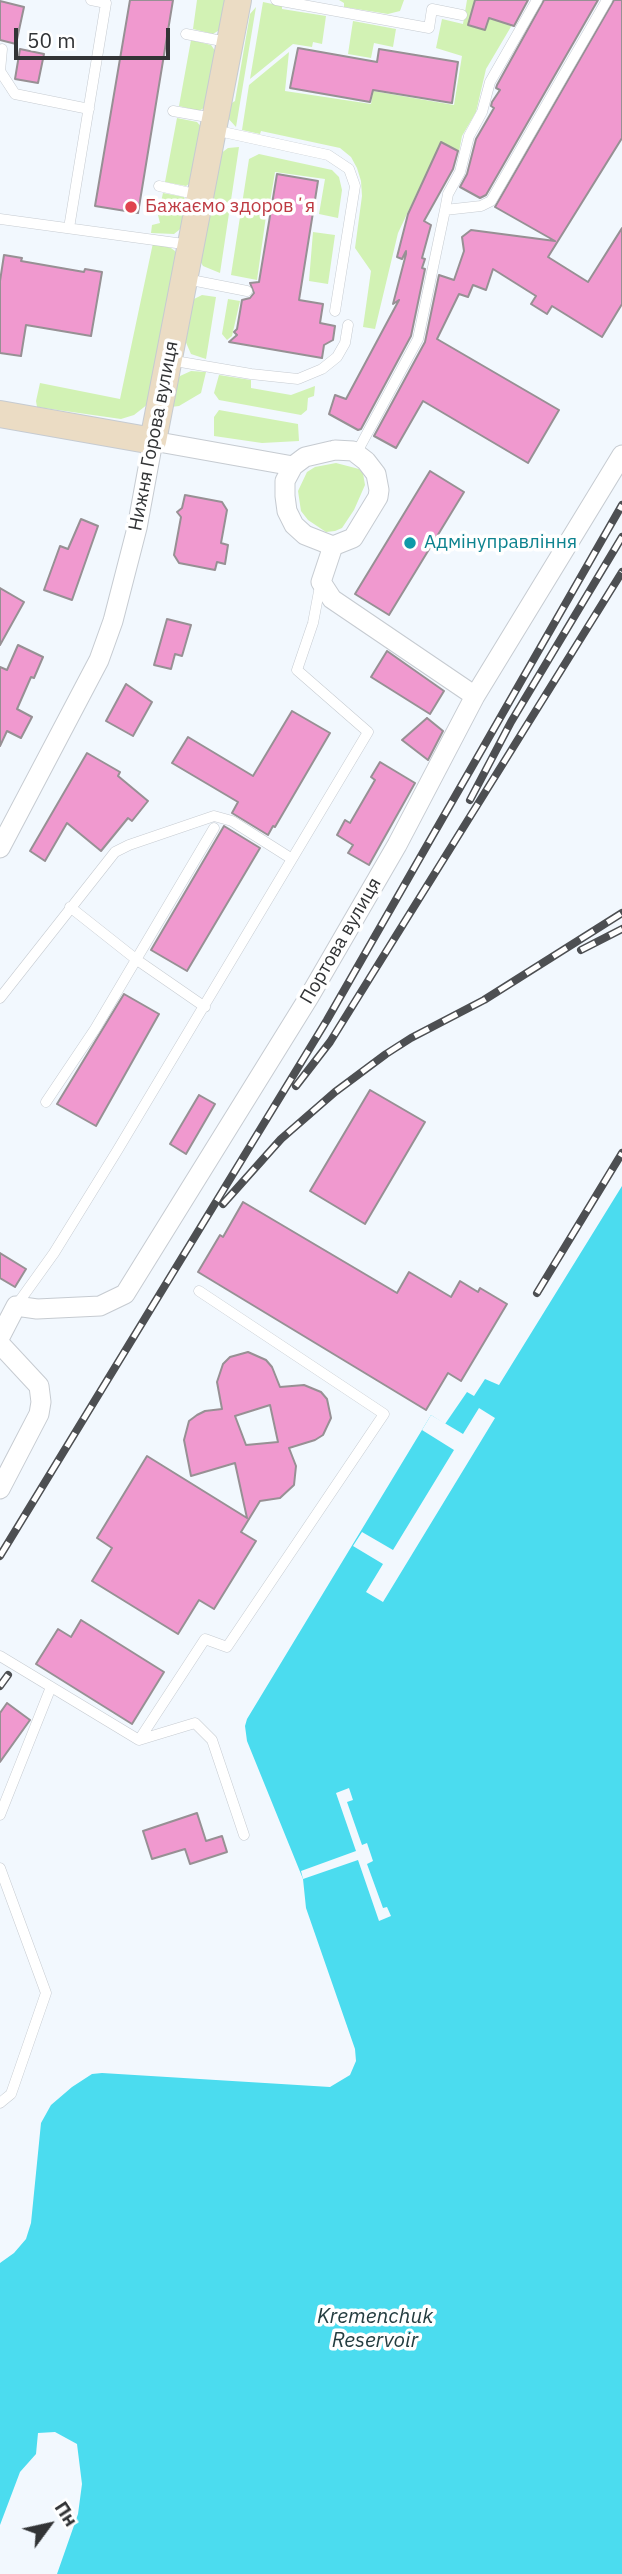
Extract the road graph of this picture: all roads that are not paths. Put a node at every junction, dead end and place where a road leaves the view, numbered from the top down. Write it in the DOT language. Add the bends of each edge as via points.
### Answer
graph roads {
  1 [pos="91,0"];
  2 [pos="238,0"];
  3 [pos="276,0"];
  4 [pos="537,0"];
  5 [pos="607,0"];
  6 [pos="462,15"];
  7 [pos="186,34"];
  8 [pos="230,42"];
  9 [pos="2,49"];
  10 [pos="89,109"];
  11 [pos="173,111"];
  12 [pos="215,124"];
  13 [pos="159,186"];
  14 [pos="201,196"];
  15 [pos="445,210"];
  16 [pos="0,219"];
  17 [pos="69,228"];
  18 [pos="192,245"];
  19 [pos="186,279"];
  20 [pos="247,291"];
  21 [pos="335,311"];
  22 [pos="348,325"];
  23 [pos="169,360"];
  24 [pos="0,414"];
  25 [pos="153,441"];
  26 [pos="356,454"];
  27 [pos="622,454"];
  28 [pos="293,466"];
  29 [pos="333,546"];
  30 [pos="321,582"];
  31 [pos="475,696"];
  32 [pos="214,828"];
  33 [pos="0,848"];
  34 [pos="292,859"];
  35 [pos="70,908"];
  36 [pos="137,960"];
  37 [pos="0,998"];
  38 [pos="205,1007"];
  39 [pos="46,1102"];
  40 [pos="198,1291"];
  41 [pos="16,1306"];
  42 [pos="0,1338"];
  43 [pos="0,1344"];
  44 [pos="0,1489"];
  45 [pos="0,1656"];
  46 [pos="51,1687"];
  47 [pos="139,1740"];
  48 [pos="0,1815"];
  49 [pos="244,1835"];
  50 [pos="0,1868"];
  51 [pos="0,2103"];
  1 -- 10 [label="lane" via="106,3"];
  2 -- 8 [label="street, Нижня Горова вулиця"];
  3 -- 6 [label="lane" via="429,28 432,9"];
  4 -- 15 [label="lane" via="490,82"];
  5 -- 15 [label="lane" via="491,201"];
  7 -- 8 [label="lane"];
  8 -- 12 [label="street, Нижня Горова вулиця"];
  9 -- 10 [label="lane" via="0,71 15,94"];
  10 -- 17 [label="lane"];
  11 -- 12 [label="lane"];
  12 -- 14 [label="street, Нижня Горова вулиця"];
  12 -- 21 [label="lane" via="328,155 349,169 355,186"];
  13 -- 14 [label="lane"];
  14 -- 18 [label="street, Нижня Горова вулиця"];
  15 -- 26 [label="lane" via="418,339"];
  16 -- 17 [label="lane"];
  17 -- 18 [label="lane"];
  18 -- 19 [label="street, Нижня Горова вулиця"];
  19 -- 20 [label="lane"];
  19 -- 23 [label="street, Нижня Горова вулиця"];
  22 -- 23 [label="lane" via="337,357 298,379"];
  23 -- 25 [label="street, Нижня Горова вулиця"];
  24 -- 25 [label="street"];
  25 -- 28 [label="street"];
  25 -- 33 [label="street, Нижня Горова вулиця" via="137,528 99,660"];
  26 -- 28 [label="street" via="320,452"];
  26 -- 29 [label="street" via="376,474 379,490 353,538"];
  27 -- 31 [label="street, Портова вулиця"];
  28 -- 29 [label="street" via="285,481 287,511 305,535"];
  29 -- 30 [label="street"];
  30 -- 31 [label="street" via="332,599"];
  30 -- 34 [label="lane" via="297,670 368,733"];
  31 -- 41 [label="street, Портова вулиця" via="397,845 309,997 125,1293 100,1306"];
  32 -- 36 [label="lane"];
  34 -- 35 [label="lane" via="232,821 214,816 115,852"];
  34 -- 38 [label="lane"];
  35 -- 36 [label="lane"];
  35 -- 37 [label="lane"];
  36 -- 38 [label="lane"];
  36 -- 39 [label="lane"];
  38 -- 41 [label="lane" via="54,1253"];
  40 -- 47 [label="lane" via="384,1414 227,1647 205,1639"];
  41 -- 42 [label="street"];
  43 -- 44 [label="street" via="39,1386 41,1402"];
  45 -- 46 [label="lane"];
  46 -- 47 [label="lane"];
  46 -- 48 [label="lane"];
  47 -- 49 [label="lane" via="195,1723 212,1740"];
  50 -- 51 [label="lane" via="46,1993 11,2094"];
}
